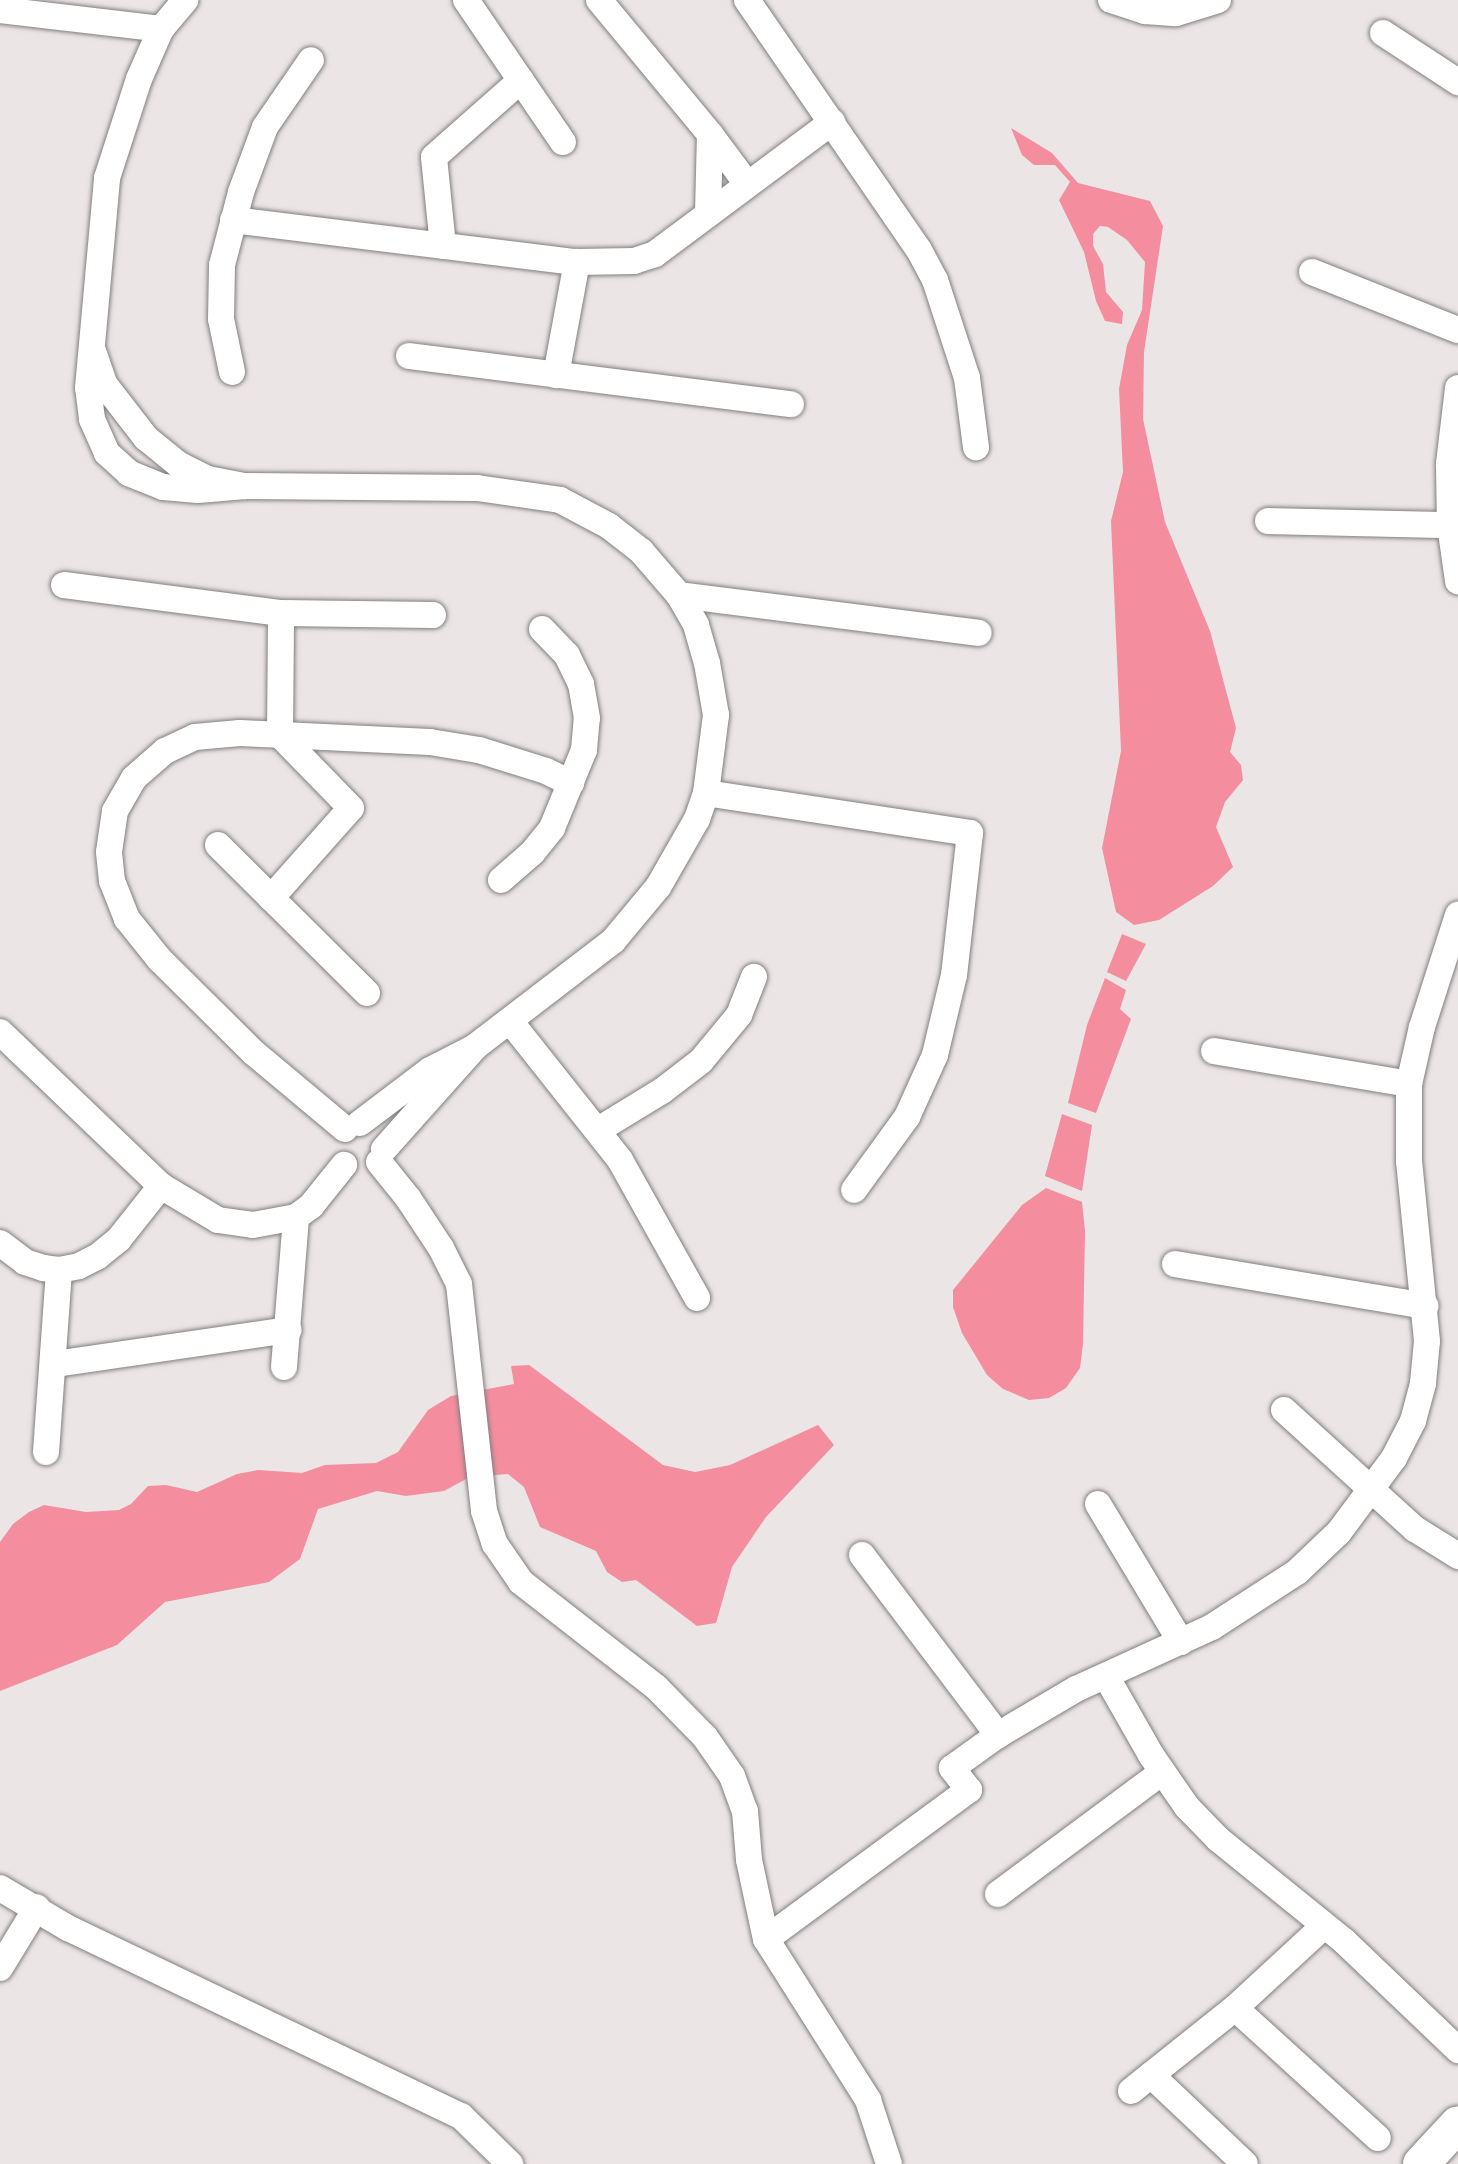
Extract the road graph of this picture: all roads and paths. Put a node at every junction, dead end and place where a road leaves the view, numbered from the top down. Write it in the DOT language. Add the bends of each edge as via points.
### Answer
graph roads {
  1 [pos="185,0"];
  2 [pos="466,0"];
  3 [pos="599,0"];
  4 [pos="747,0"];
  5 [pos="1111,0"];
  6 [pos="1218,0"];
  7 [pos="0,10"];
  8 [pos="161,29"];
  9 [pos="1383,33"];
  10 [pos="311,60"];
  11 [pos="521,80"];
  12 [pos="1458,82"];
  13 [pos="832,122"];
  14 [pos="710,134"];
  15 [pos="563,142"];
  16 [pos="747,184"];
  17 [pos="708,214"];
  18 [pos="233,220"];
  19 [pos="443,246"];
  20 [pos="577,262"];
  21 [pos="1312,272"];
  22 [pos="1458,330"];
  23 [pos="93,351"];
  24 [pos="409,356"];
  25 [pos="232,372"];
  26 [pos="556,375"];
  27 [pos="1458,388"];
  28 [pos="791,404"];
  29 [pos="976,447"];
  30 [pos="245,486"];
  31 [pos="1268,521"];
  32 [pos="1450,525"];
  33 [pos="1458,581"];
  34 [pos="64,585"];
  35 [pos="679,595"];
  36 [pos="281,613"];
  37 [pos="433,615"];
  38 [pos="542,629"];
  39 [pos="979,633"];
  40 [pos="280,735"];
  41 [pos="571,783"];
  42 [pos="706,793"];
  43 [pos="218,845"];
  44 [pos="501,880"];
  45 [pos="271,898"];
  46 [pos="1458,915"];
  47 [pos="1448,976"];
  48 [pos="754,977"];
  49 [pos="367,993"];
  50 [pos="510,1021"];
  51 [pos="0,1032"];
  52 [pos="475,1047"];
  53 [pos="1214,1051"];
  54 [pos="1409,1084"];
  55 [pos="352,1126"];
  56 [pos="598,1130"];
  57 [pos="382,1156"];
  58 [pos="344,1165"];
  59 [pos="161,1186"];
  60 [pos="854,1190"];
  61 [pos="296,1217"];
  62 [pos="0,1243"];
  63 [pos="1175,1264"];
  64 [pos="59,1270"];
  65 [pos="697,1298"];
  66 [pos="1425,1306"];
  67 [pos="289,1330"];
  68 [pos="55,1364"];
  69 [pos="284,1367"];
  70 [pos="1284,1410"];
  71 [pos="46,1452"];
  72 [pos="1372,1490"];
  73 [pos="1098,1504"];
  74 [pos="1415,1529"];
  75 [pos="862,1555"];
  76 [pos="1458,1556"];
  77 [pos="1458,1574"];
  78 [pos="1181,1642"];
  79 [pos="1106,1676"];
  80 [pos="998,1735"];
  81 [pos="1162,1772"];
  82 [pos="0,1888"];
  83 [pos="998,1894"];
  84 [pos="37,1907"];
  85 [pos="1324,1926"];
  86 [pos="766,1939"];
  87 [pos="0,1968"];
  88 [pos="1235,2008"];
  89 [pos="1458,2050"];
  90 [pos="1458,2124"];
  91 [pos="1378,2138"];
  92 [pos="510,2164"];
  93 [pos="889,2164"];
  94 [pos="1245,2164"];
  95 [pos="1421,2164"];
  1 -- 8 [label="street"];
  2 -- 11 [label="street"];
  3 -- 14 [label="street"];
  4 -- 13 [label="street"];
  5 -- 6 [label="street" via="1145,11 1176,13"];
  7 -- 8 [label="street"];
  8 -- 23 [label="street" via="120,130 107,178"];
  9 -- 12 [label="street"];
  10 -- 18 [label="street" via="265,127"];
  11 -- 15 [label="street"];
  11 -- 19 [label="street" via="434,157"];
  13 -- 16 [label="street"];
  13 -- 29 [label="street" via="935,280 967,378"];
  14 -- 16 [label="street"];
  14 -- 17 [label="street"];
  16 -- 17 [label="street"];
  17 -- 20 [label="street" via="655,254 610,264"];
  18 -- 19 [label="street"];
  18 -- 25 [label="street" via="222,265 221,319"];
  19 -- 20 [label="street"];
  20 -- 26 [label="street"];
  21 -- 22 [label="street"];
  23 -- 30 [label="street" via="105,385 146,438 178,464 208,479"];
  23 -- 30 [label="street" via="88,388 92,419 107,453 129,473 163,487"];
  24 -- 26 [label="street"];
  26 -- 28 [label="street"];
  27 -- 32 [label="street" via="1449,464"];
  30 -- 35 [label="street" via="477,488 560,500 631,542"];
  31 -- 32 [label="street"];
  32 -- 33 [label="street"];
  34 -- 36 [label="street"];
  35 -- 39 [label="street"];
  35 -- 42 [label="street" via="696,625 716,715"];
  36 -- 37 [label="street"];
  36 -- 40 [label="street"];
  38 -- 41 [label="street" via="567,655 581,684 587,718 584,750"];
  40 -- 41 [label="street" via="430,742 479,750"];
  40 -- 45 [label="street" via="351,808"];
  40 -- 55 [label="street" via="195,737 165,751 134,778 115,811 109,852 112,881 127,919 160,960 253,1052"];
  41 -- 44 [label="street" via="552,828"];
  42 -- 50 [label="street" via="658,887 613,941"];
  42 -- 60 [label="street" via="970,833 954,975 935,1055 907,1117"];
  43 -- 45 [label="street"];
  45 -- 49 [label="street"];
  46 -- 47 [label="street"];
  47 -- 54 [label="street"];
  48 -- 56 [label="street" via="739,1015 701,1061"];
  50 -- 52 [label="street"];
  50 -- 56 [label="street"];
  51 -- 59 [label="street"];
  52 -- 55 [label="street" via="430,1070"];
  52 -- 57 [label="street"];
  53 -- 54 [label="street"];
  54 -- 66 [label="street" via="1409,1161"];
  55 -- 57 [label="street" via="381,1134"];
  55 -- 58 [label="street" via="336,1143"];
  56 -- 65 [label="street" via="664,1234"];
  57 -- 58 [label="street" via="358,1171"];
  57 -- 86 [label="street" via="459,1284 484,1511 495,1544 521,1582 656,1687 705,1737 732,1776 745,1811"];
  58 -- 61 [label="street"];
  59 -- 61 [label="street" via="218,1220 253,1225"];
  59 -- 64 [label="street" via="119,1239 97,1257"];
  61 -- 67 [label="street"];
  62 -- 64 [label="street" via="25,1262"];
  63 -- 66 [label="street"];
  64 -- 68 [label="street"];
  66 -- 72 [label="street" via="1423,1383 1413,1421"];
  67 -- 68 [label="street"];
  67 -- 69 [label="street"];
  68 -- 71 [label="street"];
  70 -- 72 [label="street"];
  72 -- 74 [label="street"];
  72 -- 78 [label="street" via="1297,1572 1251,1605"];
  73 -- 78 [label="street"];
  74 -- 76 [label="street"];
  74 -- 77 [label="street"];
  75 -- 80 [label="street"];
  78 -- 79 [label="street"];
  79 -- 80 [label="street"];
  79 -- 81 [label="street"];
  80 -- 86 [label="street" via="952,1768 969,1790"];
  81 -- 83 [label="street"];
  81 -- 85 [label="street" via="1218,1839"];
  82 -- 84 [label="street"];
  84 -- 87 [label="street"];
  84 -- 92 [label="street" via="68,1928 461,2116"];
  85 -- 88 [label="street"];
  85 -- 89 [label="street"];
  86 -- 93 [label="street" via="868,2100"];
  88 -- 91 [label="street"];
  88 -- 94 [label="street" via="1141,2083"];
  90 -- 95 [label="main road"];
}
